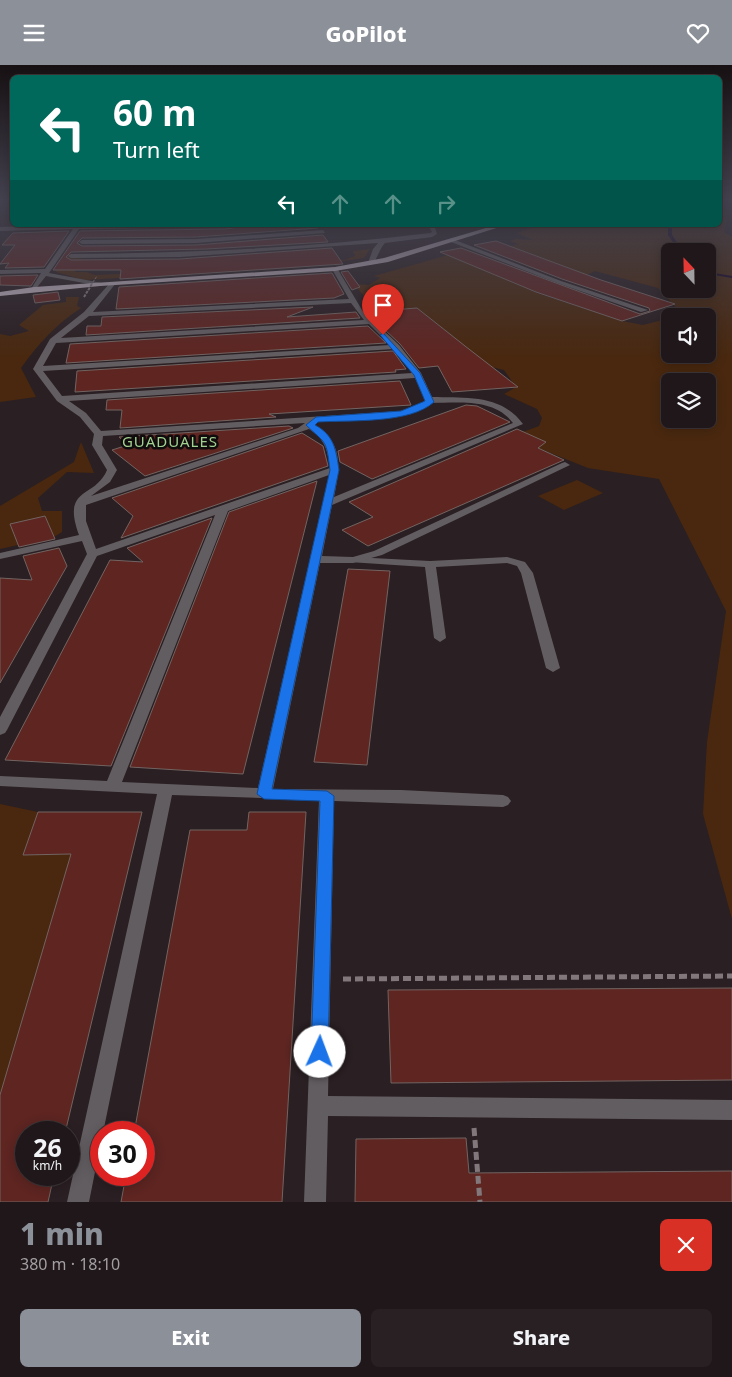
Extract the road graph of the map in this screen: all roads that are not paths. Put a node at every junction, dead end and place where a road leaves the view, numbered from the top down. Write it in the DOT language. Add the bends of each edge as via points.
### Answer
graph roads {
  1 [pos="61,251"];
  2 [pos="235,251"];
  3 [pos="375,251"];
  4 [pos="416,251"];
  5 [pos="479,251"];
  6 [pos="194,254"];
  7 [pos="71,256"];
  8 [pos="371,263"];
  9 [pos="334,269"];
  10 [pos="0,272"];
  11 [pos="45,273"];
  12 [pos="98,280"];
  13 [pos="114,283"];
  14 [pos="34,289"];
  15 [pos="0,294"];
  16 [pos="355,301"];
  17 [pos="644,310"];
  18 [pos="88,313"];
  19 [pos="371,323"];
  20 [pos="53,341"];
  21 [pos="396,347"];
  22 [pos="37,369"];
  23 [pos="418,375"];
  24 [pos="60,399"];
  25 [pos="430,400"];
  26 [pos="313,423"];
  27 [pos="98,434"];
  28 [pos="565,465"];
  29 [pos="335,470"];
  30 [pos="81,503"];
  31 [pos="327,504"];
  32 [pos="223,509"];
  33 [pos="86,537"];
  34 [pos="93,554"];
  35 [pos="0,556"];
  36 [pos="315,559"];
  37 [pos="353,560"];
  38 [pos="430,565"];
  39 [pos="440,638"];
  40 [pos="553,668"];
  41 [pos="0,731"];
  42 [pos="0,781"];
  43 [pos="112,787"];
  44 [pos="166,789"];
  45 [pos="264,794"];
  46 [pos="327,796"];
  47 [pos="503,801"];
  48 [pos="318,1106"];
  49 [pos="732,1110"];
  50 [pos="78,1202"];
  51 [pos="315,1202"];
  1 -- 11 [label="street"];
  2 -- 6 [label="street"];
  3 -- 8 [label="street"];
  4 -- 8 [label="highway"];
  5 -- 17 [label="street"];
  6 -- 7 [label="street"];
  8 -- 9 [label="highway"];
  9 -- 13 [label="highway"];
  9 -- 16 [label="street"];
  10 -- 11 [label="street"];
  11 -- 12 [label="street"];
  11 -- 14 [label="street"];
  12 -- 13 [label="highway"];
  12 -- 14 [label="highway"];
  13 -- 18 [label="street"];
  14 -- 15 [label="highway"];
  16 -- 18 [label="street"];
  16 -- 19 [label="street" via="359,311"];
  18 -- 20 [label="street"];
  19 -- 20 [label="street"];
  19 -- 21 [label="street"];
  20 -- 22 [label="street"];
  21 -- 22 [label="street"];
  21 -- 23 [label="street"];
  22 -- 24 [label="street"];
  23 -- 24 [label="street"];
  23 -- 25 [label="street"];
  24 -- 27 [label="street" via="83,415"];
  25 -- 26 [label="street" via="424,406 401,414"];
  25 -- 31 [label="street" via="494,404 510,411 518,424"];
  26 -- 27 [label="street"];
  26 -- 29 [label="street" via="331,446"];
  26 -- 30 [label="street"];
  27 -- 30 [label="street" via="96,445 112,469 109,478 89,492"];
  28 -- 37 [label="street" via="378,553"];
  29 -- 31 [label="street"];
  29 -- 32 [label="street"];
  30 -- 33 [label="street" via="79,516"];
  31 -- 36 [label="street"];
  32 -- 34 [label="street"];
  32 -- 43 [label="street"];
  33 -- 34 [label="street"];
  33 -- 35 [label="street"];
  34 -- 41 [label="street"];
  36 -- 37 [label="street"];
  36 -- 45 [label="street"];
  37 -- 38 [label="street"];
  38 -- 39 [label="street"];
  38 -- 40 [label="street" via="507,560 521,564 527,573"];
  42 -- 43 [label="street"];
  43 -- 44 [label="street"];
  44 -- 45 [label="street"];
  44 -- 50 [label="street"];
  45 -- 46 [label="street"];
  46 -- 47 [label="street" via="401,795"];
  46 -- 48 [label="street"];
  48 -- 49 [label="street"];
  48 -- 51 [label="street"];
}
